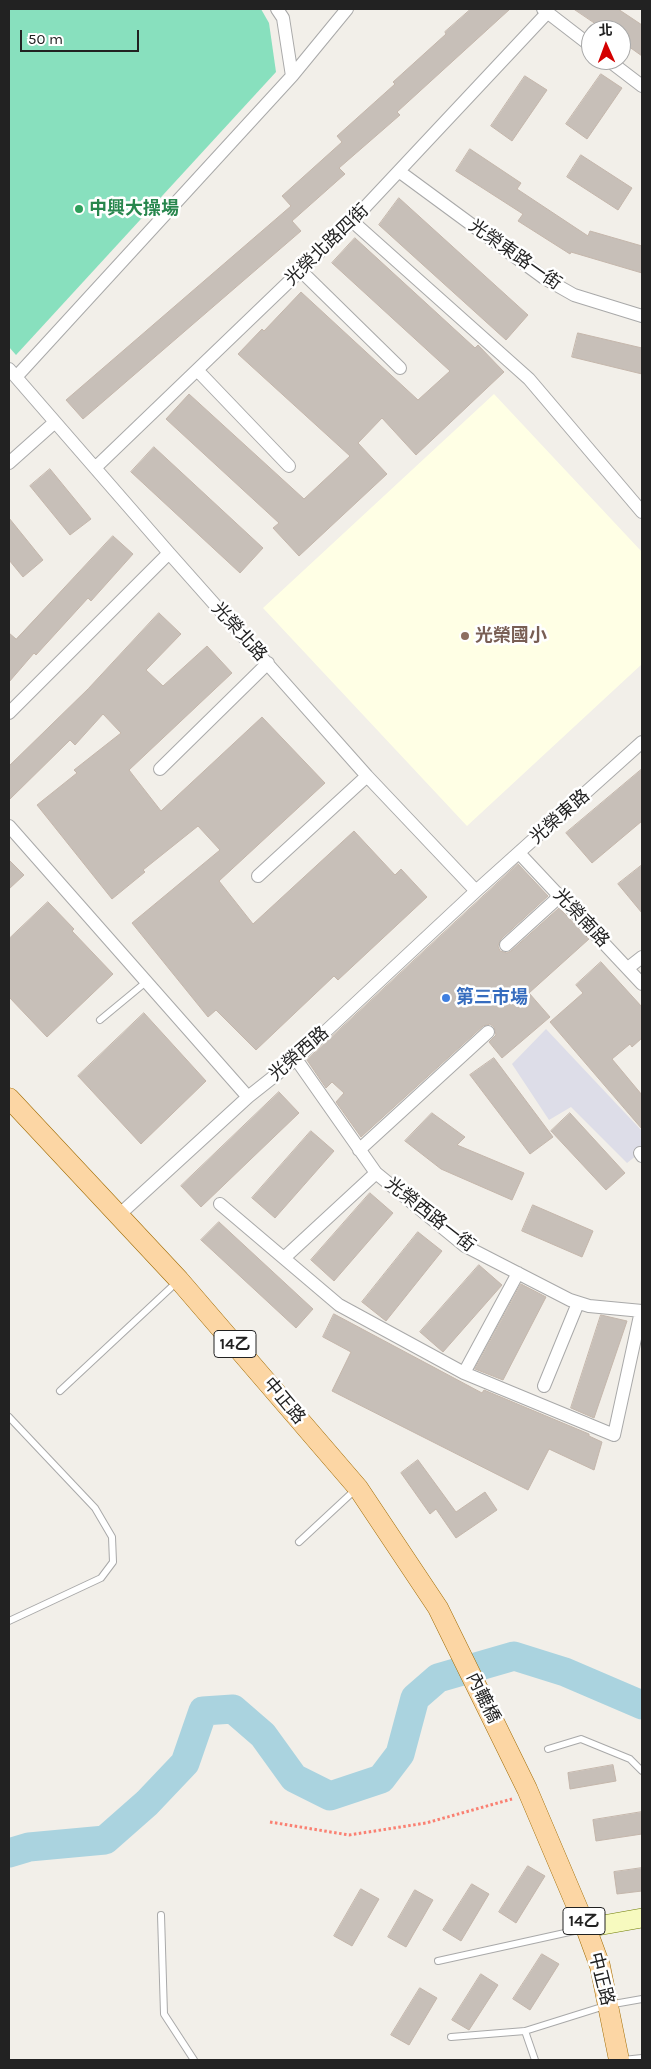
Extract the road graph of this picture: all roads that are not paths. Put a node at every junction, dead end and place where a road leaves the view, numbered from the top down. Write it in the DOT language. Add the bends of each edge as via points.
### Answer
graph roads {
  1 [pos="277,9"];
  2 [pos="347,9"];
  3 [pos="545,10"];
  4 [pos="581,38"];
  5 [pos="621,70"];
  6 [pos="292,76"];
  7 [pos="642,86"];
  8 [pos="400,172"];
  9 [pos="352,221"];
  10 [pos="300,270"];
  11 [pos="642,316"];
  12 [pos="400,368"];
  13 [pos="198,371"];
  14 [pos="13,372"];
  15 [pos="55,422"];
  16 [pos="9,463"];
  17 [pos="290,466"];
  18 [pos="95,468"];
  19 [pos="642,512"];
  20 [pos="169,553"];
  21 [pos="268,663"];
  22 [pos="9,713"];
  23 [pos="642,742"];
  24 [pos="160,769"];
  25 [pos="368,776"];
  26 [pos="9,826"];
  27 [pos="519,853"];
  28 [pos="258,876"];
  29 [pos="476,891"];
  30 [pos="560,896"];
  31 [pos="506,945"];
  32 [pos="642,957"];
  33 [pos="628,968"];
  34 [pos="146,982"];
  35 [pos="642,984"];
  36 [pos="100,1020"];
  37 [pos="488,1032"];
  38 [pos="296,1058"];
  39 [pos="248,1097"];
  40 [pos="10,1103"];
  41 [pos="359,1150"];
  42 [pos="376,1173"];
  43 [pos="220,1204"];
  44 [pos="119,1215"];
  45 [pos="284,1258"];
  46 [pos="518,1273"];
  47 [pos="178,1280"];
  48 [pos="578,1303"];
  49 [pos="642,1311"];
  50 [pos="464,1373"];
  51 [pos="544,1386"];
  52 [pos="60,1391"];
  53 [pos="9,1417"];
  54 [pos="358,1488"];
  55 [pos="299,1542"];
  56 [pos="438,1608"];
  57 [pos="9,1621"];
  58 [pos="548,1749"];
  59 [pos="642,1771"];
  60 [pos="529,1791"];
  61 [pos="161,1915"];
  62 [pos="642,1918"];
  63 [pos="586,1928"];
  64 [pos="438,1961"];
  65 [pos="642,1999"];
  66 [pos="608,2005"];
  67 [pos="525,2031"];
  68 [pos="451,2037"];
  69 [pos="642,2058"];
  70 [pos="194,2060"];
  71 [pos="535,2060"];
  72 [pos="621,2060"];
  1 -- 6 [label="street" via="283,18"];
  2 -- 6 [label="street"];
  3 -- 4 [label="street"];
  3 -- 8 [label="street, 光榮北路四街"];
  5 -- 7 [label="street"];
  6 -- 14 [label="street"];
  8 -- 9 [label="street, 光榮北路四街"];
  8 -- 11 [label="street, 光榮東路一街" via="544,278 574,295"];
  9 -- 10 [label="street, 光榮北路四街"];
  9 -- 19 [label="street" via="529,379"];
  10 -- 12 [label="street"];
  10 -- 13 [label="street, 光榮北路四街"];
  13 -- 17 [label="street"];
  13 -- 18 [label="street, 光榮北路四街"];
  14 -- 15 [label="street, 光榮北路"];
  15 -- 16 [label="street"];
  15 -- 18 [label="street, 光榮北路"];
  18 -- 20 [label="street, 光榮北路"];
  20 -- 21 [label="street, 光榮北路"];
  20 -- 22 [label="street"];
  21 -- 24 [label="street"];
  21 -- 25 [label="street, 光榮北路"];
  23 -- 27 [label="street, 光榮東路"];
  25 -- 28 [label="street"];
  25 -- 29 [label="street, 光榮北路"];
  26 -- 34 [label="street"];
  27 -- 29 [label="street, 光榮東路"];
  27 -- 30 [label="street, 光榮南路"];
  29 -- 38 [label="street, 光榮西路"];
  30 -- 31 [label="street"];
  30 -- 33 [label="street, 光榮南路"];
  32 -- 33 [label="street"];
  33 -- 35 [label="street, 光榮南路"];
  34 -- 36 [label="lane"];
  34 -- 39 [label="street"];
  37 -- 41 [label="street"];
  38 -- 39 [label="street, 光榮西路"];
  38 -- 41 [label="street, 光榮西路一街"];
  39 -- 44 [label="street, 光榮西路"];
  40 -- 44 [label="main road, 中正路 / 14乙"];
  41 -- 42 [label="street, 光榮西路一街"];
  42 -- 45 [label="street"];
  42 -- 46 [label="street, 光榮西路一街" via="464,1246"];
  43 -- 45 [label="street"];
  44 -- 47 [label="main road, 中正路 / 14乙"];
  45 -- 50 [label="street" via="339,1305"];
  46 -- 48 [label="street, 光榮西路一街"];
  46 -- 50 [label="street"];
  47 -- 52 [label="lane"];
  47 -- 54 [label="main road, 中正路 / 14乙"];
  48 -- 49 [label="street, 光榮西路一街"];
  48 -- 51 [label="street"];
  49 -- 50 [label="street" via="614,1435"];
  53 -- 57 [label="lane" via="95,1508 112,1537 113,1562 102,1578"];
  54 -- 55 [label="lane"];
  54 -- 56 [label="main road, 中正路 / 14乙"];
  56 -- 60 [label="main road, 內轆橋 / 14乙"];
  58 -- 59 [label="lane" via="581,1738 630,1759"];
  60 -- 63 [label="main road, 中正路 / 14乙"];
  61 -- 70 [label="lane" via="164,2014"];
  62 -- 63 [label="street"];
  63 -- 64 [label="lane"];
  63 -- 66 [label="main road, 中正路 / 14乙" via="600,1966"];
  65 -- 66 [label="lane"];
  66 -- 67 [label="lane"];
  66 -- 72 [label="main road, 中正路 / 14乙"];
  67 -- 68 [label="lane"];
  67 -- 71 [label="lane"];
  69 -- 72 [label="lane"];
}
